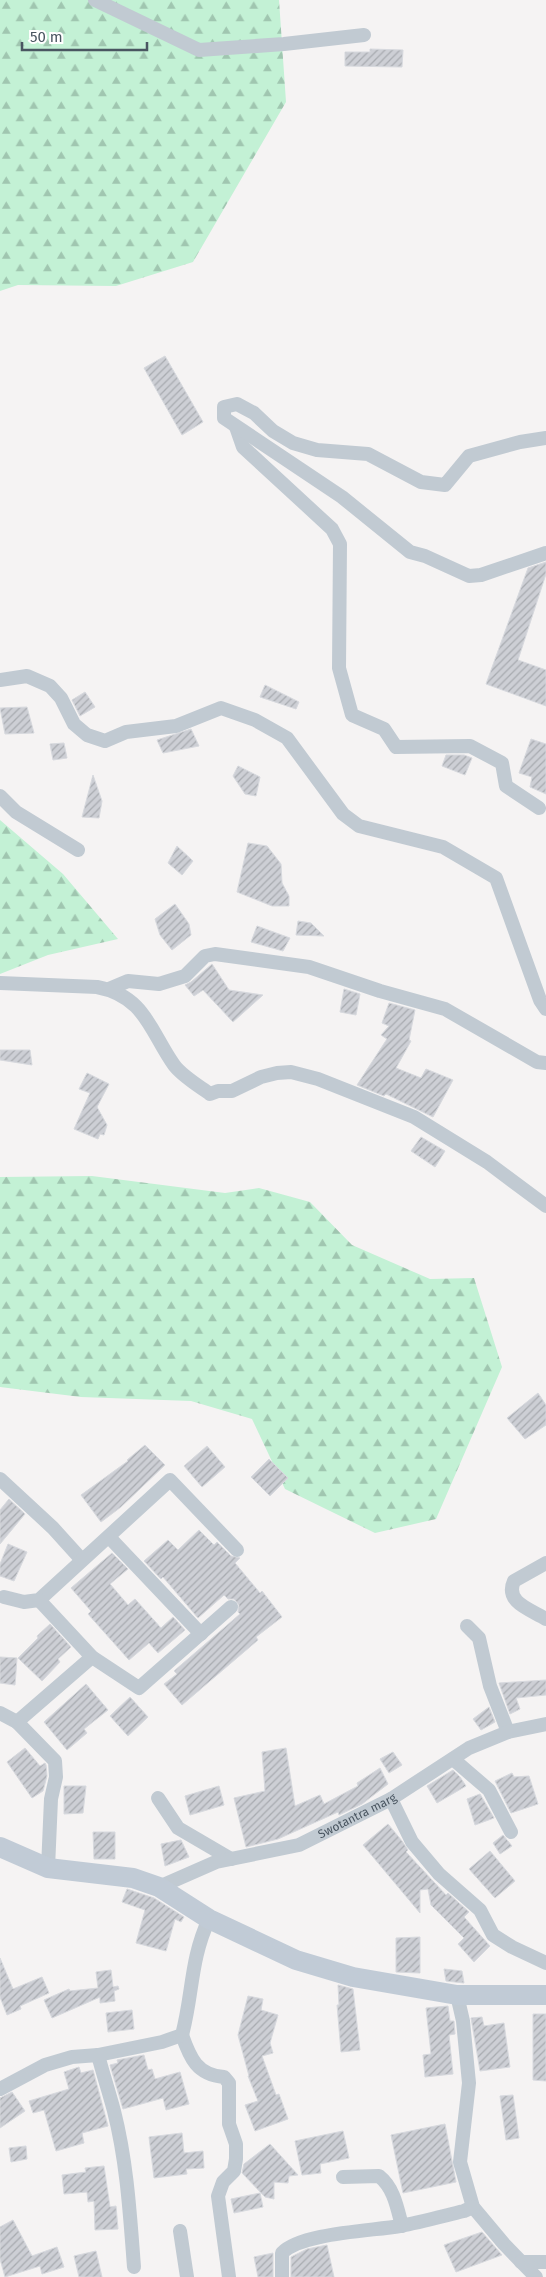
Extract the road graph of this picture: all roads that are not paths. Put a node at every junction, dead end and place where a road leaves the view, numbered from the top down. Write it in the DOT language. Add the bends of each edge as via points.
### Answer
graph roads {
  1 [pos="95,0"];
  2 [pos="364,35"];
  3 [pos="236,427"];
  4 [pos="546,438"];
  5 [pos="546,553"];
  6 [pos="0,680"];
  7 [pos="0,796"];
  8 [pos="539,808"];
  9 [pos="78,850"];
  10 [pos="0,983"];
  11 [pos="109,989"];
  12 [pos="546,1009"];
  13 [pos="546,1063"];
  14 [pos="546,1206"];
  15 [pos="0,1479"];
  16 [pos="110,1537"];
  17 [pos="237,1550"];
  18 [pos="81,1559"];
  19 [pos="546,1563"];
  20 [pos="4,1597"];
  21 [pos="39,1600"];
  22 [pos="231,1607"];
  23 [pos="546,1619"];
  24 [pos="467,1626"];
  25 [pos="201,1634"];
  26 [pos="92,1657"];
  27 [pos="0,1713"];
  28 [pos="17,1722"];
  29 [pos="546,1724"];
  30 [pos="508,1732"];
  31 [pos="453,1759"];
  32 [pos="158,1798"];
  33 [pos="391,1799"];
  34 [pos="512,1832"];
  35 [pos="0,1847"];
  36 [pos="231,1859"];
  37 [pos="48,1868"];
  38 [pos="159,1887"];
  39 [pos="209,1919"];
  40 [pos="546,1963"];
  41 [pos="457,1995"];
  42 [pos="546,1995"];
  43 [pos="182,2035"];
  44 [pos="98,2055"];
  45 [pos="0,2089"];
  46 [pos="344,2177"];
  47 [pos="473,2207"];
  48 [pos="402,2226"];
  49 [pos="180,2231"];
  50 [pos="521,2262"];
  51 [pos="546,2262"];
  52 [pos="134,2267"];
  53 [pos="187,2277"];
  54 [pos="229,2277"];
  55 [pos="282,2277"];
  56 [pos="536,2277"];
  1 -- 2 [label="street" via="199,50"];
  3 -- 4 [label="street" via="224,418 224,408 237,404 294,442 317,450 368,454 421,482 445,485 468,456"];
  3 -- 5 [label="street" via="342,497 410,552 469,576"];
  3 -- 8 [label="street" via="243,447 332,529 340,544 339,668 352,715 384,729 396,747 470,746 502,763 506,786"];
  6 -- 12 [label="street" via="27,676 50,686 61,698 74,724 87,735 105,741 126,732 176,726 221,708 255,720 287,738 343,814 359,826 444,847 496,878"];
  7 -- 9 [label="street" via="16,812"];
  10 -- 11 [label="street"];
  11 -- 13 [label="street" via="128,981 160,984 184,976 205,956 215,954 309,967 445,1009 537,1062"];
  11 -- 14 [label="street" via="138,1006 175,1067 210,1094 232,1091 277,1073 291,1072 318,1079 414,1117 488,1162"];
  15 -- 18 [label="street"];
  16 -- 17 [label="street" via="170,1480"];
  16 -- 18 [label="street"];
  16 -- 25 [label="street"];
  18 -- 21 [label="street"];
  19 -- 23 [label="street" via="514,1581 511,1586 517,1603"];
  20 -- 21 [label="street" via="24,1602"];
  21 -- 26 [label="street"];
  22 -- 25 [label="street"];
  24 -- 30 [label="street" via="479,1638 490,1686"];
  25 -- 26 [label="street" via="139,1688"];
  26 -- 28 [label="street"];
  27 -- 28 [label="street"];
  28 -- 37 [label="street" via="55,1761"];
  29 -- 30 [label="street, Swotantra marg"];
  30 -- 31 [label="street, Swotantra marg" via="469,1748"];
  31 -- 33 [label="street, Swotantra marg"];
  31 -- 34 [label="street" via="489,1790"];
  32 -- 36 [label="street" via="178,1828"];
  33 -- 36 [label="street, Swotantra marg" via="299,1845"];
  33 -- 40 [label="street" via="412,1842 439,1874 480,1910 493,1935"];
  35 -- 37 [label="main road"];
  36 -- 38 [label="street, Swotantra marg" via="216,1862"];
  37 -- 38 [label="main road" via="133,1878"];
  38 -- 39 [label="main road"];
  39 -- 41 [label="main road" via="319,1968"];
  39 -- 43 [label="street" via="192,1968 188,2012"];
  41 -- 42 [label="main road"];
  41 -- 47 [label="street" via="470,2083 460,2162"];
  43 -- 44 [label="street"];
  43 -- 54 [label="street" via="190,2057 200,2069 224,2077 229,2083 229,2124 236,2144 236,2159 234,2170 223,2182 218,2196"];
  44 -- 45 [label="street" via="45,2065"];
  44 -- 52 [label="street" via="121,2150 130,2206"];
  46 -- 48 [label="street" via="379,2176 386,2181"];
  47 -- 48 [label="street"];
  47 -- 50 [label="street"];
  48 -- 55 [label="street" via="306,2240 289,2246 282,2253"];
  49 -- 53 [label="street"];
  50 -- 51 [label="street"];
  50 -- 56 [label="street"];
}
